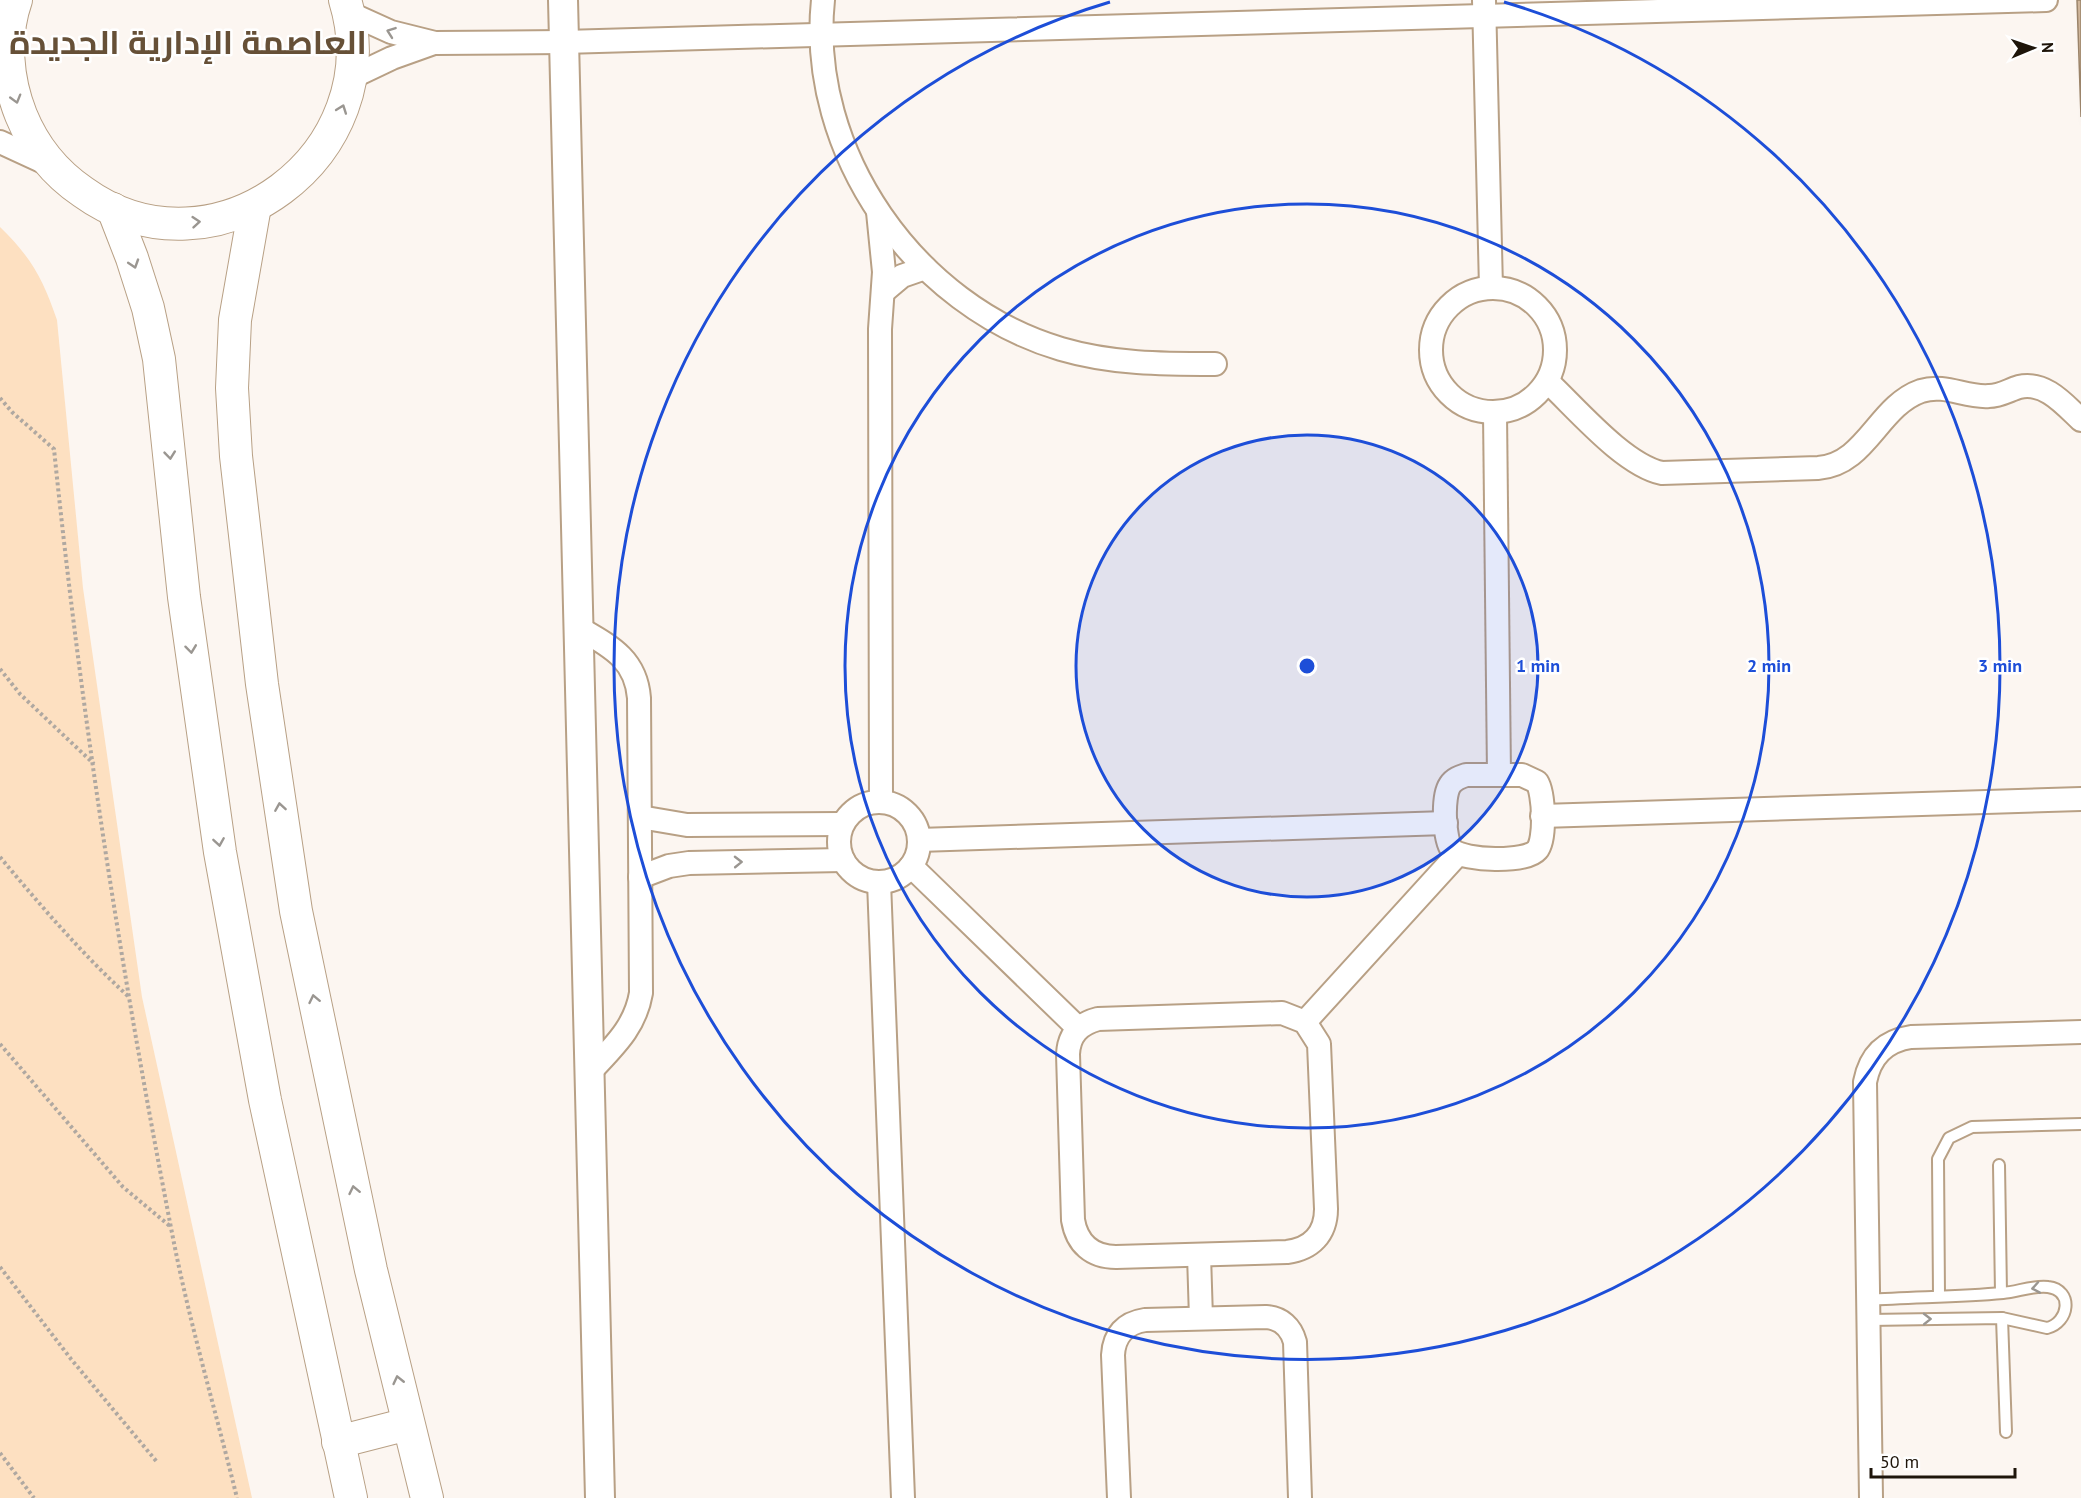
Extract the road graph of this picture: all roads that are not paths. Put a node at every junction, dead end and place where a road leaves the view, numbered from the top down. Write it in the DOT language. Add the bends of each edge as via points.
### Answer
graph roads {
  1 [pos="16,0"];
  2 [pos="563,0"];
  3 [pos="823,0"];
  4 [pos="2046,0"];
  5 [pos="347,6"];
  6 [pos="1484,7"];
  7 [pos="821,34"];
  8 [pos="564,42"];
  9 [pos="435,43"];
  10 [pos="350,78"];
  11 [pos="0,142"];
  12 [pos="53,167"];
  13 [pos="255,206"];
  14 [pos="113,209"];
  15 [pos="878,211"];
  16 [pos="925,268"];
  17 [pos="1491,288"];
  18 [pos="883,292"];
  19 [pos="1215,364"];
  20 [pos="1548,382"];
  21 [pos="1496,413"];
  22 [pos="2081,420"];
  23 [pos="579,628"];
  24 [pos="1499,775"];
  25 [pos="2081,799"];
  26 [pos="881,801"];
  27 [pos="1542,816"];
  28 [pos="640,817"];
  29 [pos="1446,823"];
  30 [pos="842,824"];
  31 [pos="699,825"];
  32 [pos="919,840"];
  33 [pos="1457,855"];
  34 [pos="843,860"];
  35 [pos="700,863"];
  36 [pos="911,866"];
  37 [pos="640,877"];
  38 [pos="879,882"];
  39 [pos="1305,1022"];
  40 [pos="1078,1028"];
  41 [pos="2081,1032"];
  42 [pos="590,1072"];
  43 [pos="2081,1124"];
  44 [pos="1999,1165"];
  45 [pos="1199,1255"];
  46 [pos="2001,1293"];
  47 [pos="1939,1296"];
  48 [pos="1869,1310"];
  49 [pos="1201,1318"];
  50 [pos="2002,1318"];
  51 [pos="408,1424"];
  52 [pos="2006,1432"];
  53 [pos="338,1442"];
  54 [pos="351,1498"];
  55 [pos="427,1498"];
  56 [pos="600,1498"];
  57 [pos="903,1498"];
  58 [pos="1119,1498"];
  59 [pos="1300,1498"];
  60 [pos="1872,1498"];
  1 -- 12 [label="main road, one-way" via="9,30 10,79 26,126"];
  2 -- 8 [label="street"];
  3 -- 7 [label="street"];
  4 -- 6 [label="street"];
  9 -- 5 [label="street, one-way" via="391,32"];
  5 -- 10 [label="main road" via="353,56"];
  6 -- 7 [label="street"];
  6 -- 17 [label="street"];
  7 -- 8 [label="street"];
  7 -- 15 [label="street" via="833,116 854,170"];
  8 -- 9 [label="street"];
  8 -- 23 [label="street"];
  9 -- 10 [label="street"];
  13 -- 10 [label="main road, one-way" via="294,180 311,163 337,123"];
  11 -- 12 [label="street"];
  12 -- 14 [label="main road" via="71,184"];
  14 -- 13 [label="main road, one-way" via="160,222 185,223 209,221"];
  51 -- 13 [label="main road, one-way" via="371,1270 296,911 261,684 232,388 235,320"];
  14 -- 53 [label="main road, one-way" via="139,278 159,359 184,597 220,852 265,1100"];
  15 -- 16 [label="street"];
  15 -- 18 [label="street"];
  16 -- 18 [label="street" via="902,276"];
  16 -- 19 [label="street" via="973,306 1029,337 1059,348 1121,362"];
  17 -- 20 [label="street" via="1515,291 1526,297 1550,324 1556,347"];
  17 -- 21 [label="street" via="1467,294 1447,309 1435,330 1431,354 1437,378 1452,397 1472,409"];
  18 -- 26 [label="street"];
  20 -- 21 [label="street" via="1531,401"];
  20 -- 22 [label="street" via="1628,457 1643,468 1662,473 1839,465 1900,404 1933,389 1985,397 2021,387 2037,387 2058,398"];
  21 -- 24 [label="street"];
  23 -- 28 [label="street" via="618,651 636,677"];
  23 -- 42 [label="street"];
  24 -- 27 [label="street" via="1528,775 1538,782"];
  24 -- 29 [label="street" via="1466,775 1454,780 1447,791"];
  25 -- 27 [label="street"];
  26 -- 30 [label="street" via="854,809"];
  26 -- 32 [label="street" via="908,813"];
  27 -- 33 [label="street" via="1541,843 1531,855"];
  28 -- 31 [label="street"];
  28 -- 37 [label="street"];
  29 -- 32 [label="street"];
  29 -- 33 [label="street" via="1448,845"];
  30 -- 31 [label="street"];
  30 -- 34 [label="street" via="838,842"];
  31 -- 35 [label="street" via="707,844"];
  32 -- 36 [label="street"];
  33 -- 39 [label="street"];
  35 -- 34 [label="street, one-way"];
  34 -- 38 [label="street" via="854,874"];
  35 -- 37 [label="street" via="669,866"];
  36 -- 38 [label="street" via="897,878"];
  36 -- 40 [label="street"];
  37 -- 42 [label="street" via="639,1004 626,1032"];
  38 -- 57 [label="street"];
  39 -- 40 [label="street" via="1290,1014 1274,1013 1098,1018"];
  39 -- 45 [label="street" via="1316,1036 1320,1053 1326,1209 1323,1227 1312,1243 1296,1251"];
  40 -- 45 [label="street" via="1068,1054 1073,1220 1078,1237 1090,1251 1107,1257"];
  41 -- 48 [label="street" via="1911,1037 1892,1041 1877,1053 1865,1082"];
  42 -- 56 [label="street"];
  43 -- 47 [label="lane" via="1971,1127 1955,1133 1944,1144 1937,1167"];
  44 -- 46 [label="lane"];
  45 -- 49 [label="street"];
  46 -- 47 [label="lane"];
  50 -- 46 [label="lane, one-way" via="2047,1328 2064,1317 2066,1304 2059,1291 2047,1286"];
  47 -- 48 [label="lane"];
  48 -- 50 [label="lane, one-way"];
  48 -- 60 [label="street"];
  49 -- 58 [label="street" via="1137,1321 1124,1328 1115,1341"];
  49 -- 59 [label="street" via="1272,1317 1291,1330 1295,1341"];
  50 -- 52 [label="lane"];
  51 -- 53 [label="main road"];
  51 -- 55 [label="main road"];
  53 -- 54 [label="main road"];
}
